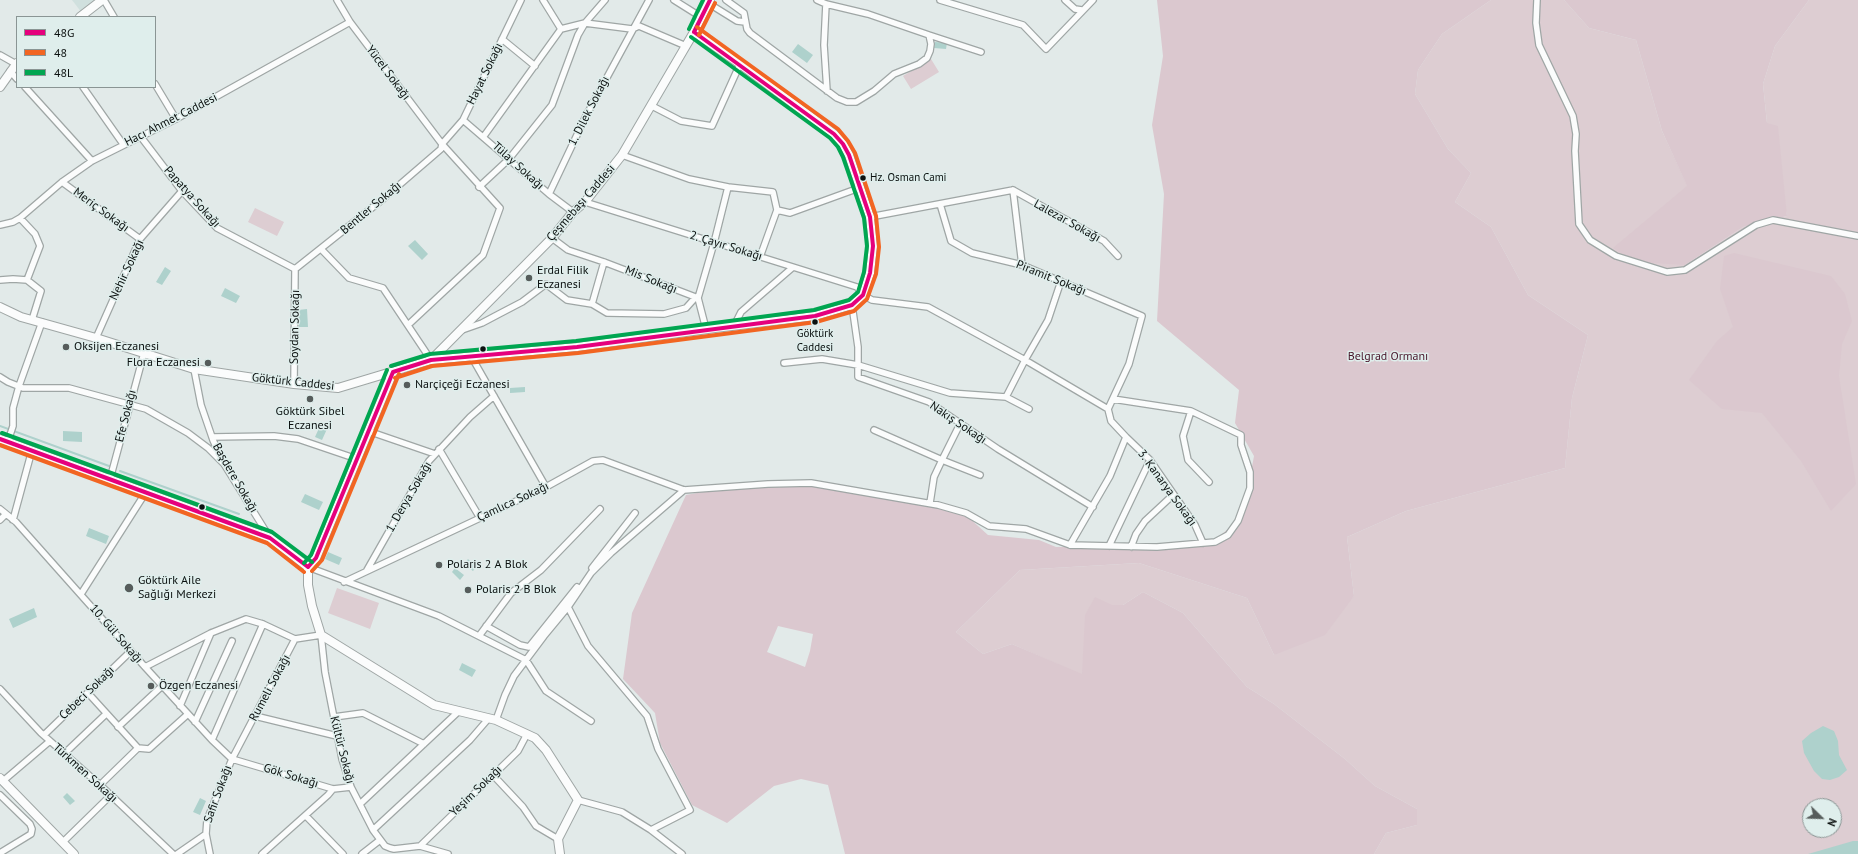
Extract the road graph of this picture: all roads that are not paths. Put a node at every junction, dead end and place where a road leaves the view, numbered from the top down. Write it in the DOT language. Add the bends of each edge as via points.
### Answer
graph roads {
  1 [pos="103,0"];
  2 [pos="337,0"];
  3 [pos="521,0"];
  4 [pos="543,0"];
  5 [pos="604,0"];
  6 [pos="649,0"];
  7 [pos="674,0"];
  8 [pos="726,0"];
  9 [pos="817,0"];
  10 [pos="940,0"];
  11 [pos="1065,0"];
  12 [pos="1093,0"];
  13 [pos="1537,0"];
  14 [pos="709,2"];
  15 [pos="826,4"];
  16 [pos="1082,10"];
  17 [pos="81,16"];
  18 [pos="113,16"];
  19 [pos="701,16"];
  20 [pos="350,22"];
  21 [pos="745,22"];
  22 [pos="585,23"];
  23 [pos="561,29"];
  24 [pos="632,29"];
  25 [pos="694,32"];
  26 [pos="929,35"];
  27 [pos="502,39"];
  28 [pos="686,46"];
  29 [pos="981,52"];
  30 [pos="0,55"];
  31 [pos="16,63"];
  32 [pos="16,64"];
  33 [pos="740,64"];
  34 [pos="535,66"];
  35 [pos="10,71"];
  36 [pos="16,78"];
  37 [pos="156,86"];
  38 [pos="0,87"];
  39 [pos="26,88"];
  40 [pos="84,88"];
  41 [pos="827,91"];
  42 [pos="652,106"];
  43 [pos="176,119"];
  44 [pos="463,120"];
  45 [pos="484,136"];
  46 [pos="141,137"];
  47 [pos="123,144"];
  48 [pos="442,144"];
  49 [pos="622,156"];
  50 [pos="509,159"];
  51 [pos="92,161"];
  52 [pos="62,182"];
  53 [pos="479,187"];
  54 [pos="728,187"];
  55 [pos="859,188"];
  56 [pos="1013,190"];
  57 [pos="182,191"];
  58 [pos="549,194"];
  59 [pos="585,202"];
  60 [pos="940,204"];
  61 [pos="777,210"];
  62 [pos="573,212"];
  63 [pos="870,217"];
  64 [pos="20,218"];
  65 [pos="0,225"];
  66 [pos="1858,236"];
  67 [pos="552,238"];
  68 [pos="140,239"];
  69 [pos="714,243"];
  70 [pos="321,249"];
  71 [pos="1118,256"];
  72 [pos="760,257"];
  73 [pos="604,262"];
  74 [pos="1022,265"];
  75 [pos="792,268"];
  76 [pos="295,269"];
  77 [pos="0,280"];
  78 [pos="27,280"];
  79 [pos="1061,282"];
  80 [pos="863,295"];
  81 [pos="696,298"];
  82 [pos="592,304"];
  83 [pos="852,305"];
  84 [pos="0,307"];
  85 [pos="32,320"];
  86 [pos="42,322"];
  87 [pos="408,325"];
  88 [pos="734,326"];
  89 [pos="706,329"];
  90 [pos="460,331"];
  91 [pos="96,338"];
  92 [pos="144,353"];
  93 [pos="471,356"];
  94 [pos="431,360"];
  95 [pos="1024,360"];
  96 [pos="784,363"];
  97 [pos="858,365"];
  98 [pos="194,369"];
  99 [pos="393,372"];
  100 [pos="0,377"];
  101 [pos="294,384"];
  102 [pos="18,386"];
  103 [pos="494,396"];
  104 [pos="1006,397"];
  105 [pos="1113,399"];
  106 [pos="129,404"];
  107 [pos="1029,409"];
  108 [pos="1108,409"];
  109 [pos="1191,412"];
  110 [pos="960,424"];
  111 [pos="874,430"];
  112 [pos="368,431"];
  113 [pos="212,437"];
  114 [pos="1126,437"];
  115 [pos="6,438"];
  116 [pos="32,450"];
  117 [pos="437,452"];
  118 [pos="357,459"];
  119 [pos="942,460"];
  120 [pos="1150,460"];
  121 [pos="224,464"];
  122 [pos="980,475"];
  123 [pos="110,479"];
  124 [pos="1209,482"];
  125 [pos="546,487"];
  126 [pos="684,490"];
  127 [pos="146,492"];
  128 [pos="1173,495"];
  129 [pos="930,504"];
  130 [pos="1093,507"];
  131 [pos="0,509"];
  132 [pos="600,509"];
  133 [pos="636,513"];
  134 [pos="6,514"];
  135 [pos="480,518"];
  136 [pos="0,520"];
  137 [pos="13,520"];
  138 [pos="270,538"];
  139 [pos="1203,543"];
  140 [pos="1070,546"];
  141 [pos="1109,546"];
  142 [pos="1131,547"];
  143 [pos="308,568"];
  144 [pos="366,571"];
  145 [pos="344,582"];
  146 [pos="81,594"];
  147 [pos="568,607"];
  148 [pos="263,624"];
  149 [pos="486,626"];
  150 [pos="211,633"];
  151 [pos="321,635"];
  152 [pos="479,636"];
  153 [pos="295,639"];
  154 [pos="232,640"];
  155 [pos="131,651"];
  156 [pos="526,660"];
  157 [pos="145,667"];
  158 [pos="162,686"];
  159 [pos="0,689"];
  160 [pos="88,693"];
  161 [pos="180,706"];
  162 [pos="459,711"];
  163 [pos="106,714"];
  164 [pos="188,714"];
  165 [pos="255,716"];
  166 [pos="334,717"];
  167 [pos="493,719"];
  168 [pos="591,721"];
  169 [pos="195,722"];
  170 [pos="118,727"];
  171 [pos="527,734"];
  172 [pos="44,735"];
  173 [pos="337,736"];
  174 [pos="212,740"];
  175 [pos="50,741"];
  176 [pos="424,744"];
  177 [pos="138,748"];
  178 [pos="64,754"];
  179 [pos="232,759"];
  180 [pos="493,775"];
  181 [pos="2,780"];
  182 [pos="100,785"];
  183 [pos="351,787"];
  184 [pos="332,789"];
  185 [pos="0,794"];
  186 [pos="111,795"];
  187 [pos="578,800"];
  188 [pos="360,804"];
  189 [pos="306,816"];
  190 [pos="373,830"];
  191 [pos="651,830"];
  192 [pos="206,834"];
  193 [pos="558,839"];
  194 [pos="380,840"];
  195 [pos="63,842"];
  196 [pos="420,846"];
  197 [pos="0,853"];
  198 [pos="74,854"];
  199 [pos="173,854"];
  200 [pos="177,854"];
  201 [pos="210,854"];
  202 [pos="262,854"];
  203 [pos="343,854"];
  204 [pos="362,854"];
  205 [pos="448,854"];
  206 [pos="560,854"];
  207 [pos="682,854"];
  1 -- 17 [label="main road"];
  1 -- 18 [label="street"];
  2 -- 20 [label="street, Yücel Sokağı"];
  3 -- 27 [label="street, Hayat Sokağı"];
  4 -- 23 [label="street"];
  5 -- 22 [label="street"];
  6 -- 24 [label="street, 1. Dilek Sokağı"];
  7 -- 19 [label="street"];
  8 -- 21 [label="street" via="744,13"];
  9 -- 15 [label="street"];
  10 -- 16 [label="street" via="1023,25 1046,49"];
  11 -- 16 [label="street" via="1075,9"];
  12 -- 16 [label="street"];
  13 -- 66 [label="street" via="1536,23 1540,45 1573,116 1579,224 1590,240 1616,256 1667,272 1685,270 1756,225 1773,220"];
  14 -- 19 [label="main road, Çeşmebaşı Caddesi"];
  14 -- 21 [label="street" via="737,21"];
  15 -- 26 [label="street" via="868,14"];
  15 -- 41 [label="street" via="824,45"];
  19 -- 25 [label="main road, Çeşmebaşı Caddesi"];
  20 -- 43 [label="street, Hacı Ahmet Caddesi"];
  20 -- 48 [label="street, Yücel Sokağı"];
  21 -- 41 [label="street" via="750,34"];
  22 -- 23 [label="street"];
  22 -- 24 [label="street"];
  22 -- 50 [label="street" via="578,35 552,105"];
  23 -- 34 [label="street"];
  24 -- 28 [label="street" via="639,26"];
  24 -- 58 [label="street, 1. Dilek Sokağı"];
  25 -- 28 [label="main road, Çeşmebaşı Caddesi"];
  25 -- 33 [label="main road"];
  26 -- 29 [label="street"];
  26 -- 41 [label="street" via="931,44 927,58 894,74 856,102 847,102"];
  27 -- 34 [label="street"];
  27 -- 44 [label="street, Hayat Sokağı"];
  28 -- 42 [label="main road, Çeşmebaşı Caddesi"];
  30 -- 31 [label="street"];
  32 -- 35 [label="main road"];
  33 -- 42 [label="street" via="712,126 681,121"];
  33 -- 55 [label="main road" via="844,144"];
  34 -- 45 [label="street"];
  35 -- 36 [label="street"];
  35 -- 38 [label="main road"];
  37 -- 43 [label="street"];
  39 -- 51 [label="street"];
  40 -- 47 [label="street"];
  42 -- 49 [label="main road, Çeşmebaşı Caddesi"];
  43 -- 46 [label="street, Hacı Ahmet Caddesi"];
  44 -- 45 [label="street, Tülay Sokağı"];
  44 -- 48 [label="street, Hayat Sokağı"];
  45 -- 50 [label="street, Tülay Sokağı"];
  46 -- 47 [label="street, Hacı Ahmet Caddesi"];
  46 -- 57 [label="street, Papatya Sokağı"];
  47 -- 51 [label="street, Hacı Ahmet Caddesi"];
  48 -- 53 [label="street, Yücel Sokağı"];
  48 -- 70 [label="street, Bentler Sokağı" via="441,149"];
  49 -- 54 [label="street" via="689,179"];
  49 -- 59 [label="main road, Çeşmebaşı Caddesi"];
  50 -- 53 [label="street"];
  50 -- 58 [label="street, Tülay Sokağı"];
  51 -- 52 [label="street, Hacı Ahmet Caddesi"];
  52 -- 64 [label="street, Hacı Ahmet Caddesi"];
  52 -- 68 [label="street, Meriç Sokağı"];
  53 -- 87 [label="street, Yücel Sokağı" via="500,208 483,255"];
  54 -- 61 [label="street" via="773,192"];
  54 -- 69 [label="street"];
  55 -- 61 [label="street" via="790,213"];
  55 -- 63 [label="main road"];
  56 -- 60 [label="street"];
  56 -- 71 [label="street, Lalezar Sokağı" via="1104,241"];
  56 -- 74 [label="street"];
  57 -- 68 [label="street, Nehir Sokağı"];
  57 -- 76 [label="street, Papatya Sokağı" via="217,228"];
  58 -- 62 [label="street, Tülay Sokağı"];
  59 -- 62 [label="main road, Çeşmebaşı Caddesi"];
  59 -- 69 [label="street, 2. Çayır Sokağı"];
  60 -- 63 [label="street"];
  60 -- 74 [label="street, Piramit Sokağı" via="950,241 972,253"];
  61 -- 72 [label="street"];
  62 -- 67 [label="main road, Çeşmebaşı Caddesi"];
  63 -- 80 [label="main road" via="873,246 870,273"];
  64 -- 65 [label="street, Hacı Ahmet Caddesi"];
  64 -- 78 [label="street" via="35,234 40,246"];
  67 -- 73 [label="street, Mis Sokağı" via="568,250"];
  67 -- 90 [label="main road, Çeşmebaşı Caddesi"];
  68 -- 91 [label="street, Nehir Sokağı"];
  69 -- 72 [label="street, 2. Çayır Sokağı"];
  69 -- 81 [label="street"];
  70 -- 76 [label="street, Bentler Sokağı"];
  70 -- 87 [label="street" via="349,278 383,288"];
  72 -- 75 [label="street, 2. Çayır Sokağı"];
  73 -- 81 [label="street, Mis Sokağı"];
  73 -- 82 [label="street"];
  74 -- 79 [label="street, Piramit Sokağı"];
  75 -- 80 [label="street, 2. Çayır Sokağı" via="857,287"];
  75 -- 88 [label="street" via="742,312"];
  76 -- 101 [label="street, Soydan Sokağı"];
  77 -- 78 [label="street"];
  78 -- 85 [label="street" via="41,292"];
  79 -- 95 [label="street" via="1048,320"];
  79 -- 105 [label="street, Piramit Sokağı" via="1142,316 1129,364"];
  80 -- 83 [label="main road, Göktürk Caddesi"];
  80 -- 95 [label="street" via="872,300 928,306"];
  81 -- 82 [label="street" via="686,308 664,314 607,312"];
  81 -- 89 [label="street"];
  82 -- 90 [label="street" via="567,300 546,284 522,302 482,323"];
  83 -- 88 [label="main road, Göktürk Caddesi" via="815,316"];
  83 -- 97 [label="street, Nakış Sokağı"];
  84 -- 85 [label="main road, Göktürk Caddesi"];
  85 -- 86 [label="main road, Göktürk Caddesi"];
  86 -- 91 [label="main road, Göktürk Caddesi"];
  86 -- 102 [label="street"];
  87 -- 94 [label="street"];
  88 -- 89 [label="main road, Göktürk Caddesi"];
  89 -- 93 [label="main road, Göktürk Caddesi" via="577,347"];
  90 -- 94 [label="main road, Çeşmebaşı Caddesi"];
  91 -- 92 [label="main road, Göktürk Caddesi"];
  92 -- 98 [label="main road, Göktürk Caddesi"];
  92 -- 106 [label="street, Efe Sokağı"];
  93 -- 94 [label="main road, Göktürk Caddesi"];
  93 -- 103 [label="street"];
  94 -- 99 [label="main road, Göktürk Caddesi"];
  95 -- 104 [label="street"];
  95 -- 108 [label="street"];
  96 -- 97 [label="street" via="822,359"];
  97 -- 104 [label="street" via="950,393"];
  97 -- 110 [label="street, Nakış Sokağı" via="858,377 929,402"];
  98 -- 101 [label="main road, Göktürk Caddesi"];
  98 -- 113 [label="street, Başdere Sokağı" via="201,405"];
  99 -- 101 [label="main road, Göktürk Caddesi" via="338,388"];
  99 -- 112 [label="main road"];
  100 -- 102 [label="street"];
  102 -- 106 [label="street" via="69,388"];
  102 -- 115 [label="street" via="13,408 13,426"];
  103 -- 117 [label="street, 1. Derya Sokağı"];
  103 -- 125 [label="street"];
  104 -- 107 [label="street"];
  105 -- 108 [label="street"];
  105 -- 109 [label="street"];
  106 -- 121 [label="street" via="146,409 188,433"];
  106 -- 123 [label="street, Efe Sokağı"];
  108 -- 114 [label="street, 3. Kanarya Sokağı" via="1111,421"];
  109 -- 124 [label="street" via="1183,436 1188,460"];
  109 -- 139 [label="street" via="1241,435 1251,479 1248,497 1234,529 1222,539"];
  110 -- 119 [label="street"];
  110 -- 130 [label="street, Nakış Sokağı"];
  111 -- 119 [label="street"];
  112 -- 117 [label="street"];
  112 -- 118 [label="main road"];
  113 -- 118 [label="street" via="274,436 298,439"];
  113 -- 121 [label="street, Başdere Sokağı"];
  114 -- 120 [label="street, 3. Kanarya Sokağı"];
  114 -- 130 [label="street" via="1110,476"];
  115 -- 116 [label="main road"];
  116 -- 123 [label="main road"];
  116 -- 137 [label="street"];
  117 -- 135 [label="street"];
  117 -- 144 [label="street, 1. Derya Sokağı" via="429,461"];
  118 -- 143 [label="main road" via="316,558"];
  119 -- 122 [label="street"];
  119 -- 129 [label="street" via="934,476"];
  120 -- 128 [label="street, 3. Kanarya Sokağı"];
  120 -- 141 [label="street"];
  121 -- 138 [label="street, Başdere Sokağı"];
  123 -- 127 [label="main road"];
  125 -- 126 [label="street, Çamlıca Sokağı" via="593,461 603,460"];
  125 -- 135 [label="street, Çamlıca Sokağı"];
  126 -- 129 [label="street" via="811,483"];
  126 -- 147 [label="street" via="591,573"];
  127 -- 138 [label="main road"];
  127 -- 146 [label="street"];
  128 -- 139 [label="street, 3. Kanarya Sokağı" via="1195,525"];
  128 -- 142 [label="street" via="1145,521"];
  129 -- 140 [label="street" via="966,513 989,526 1026,529"];
  130 -- 140 [label="street"];
  131 -- 134 [label="street, 10. Gül Sokağı"];
  132 -- 149 [label="street" via="541,570 510,593"];
  133 -- 149 [label="street" via="529,647 520,645"];
  134 -- 136 [label="street"];
  134 -- 137 [label="street, 10. Gül Sokağı"];
  135 -- 144 [label="street, Çamlıca Sokağı"];
  137 -- 146 [label="street, 10. Gül Sokağı"];
  138 -- 143 [label="main road"];
  139 -- 142 [label="street"];
  140 -- 141 [label="street"];
  141 -- 142 [label="street"];
  143 -- 145 [label="street"];
  143 -- 151 [label="main road" via="312,606"];
  144 -- 145 [label="street, Çamlıca Sokağı"];
  145 -- 152 [label="street" via="439,616"];
  146 -- 155 [label="street, 10. Gül Sokağı"];
  147 -- 156 [label="street"];
  147 -- 191 [label="street" via="588,646 647,716 658,749 690,810"];
  148 -- 150 [label="street" via="246,619"];
  148 -- 153 [label="street"];
  148 -- 174 [label="street"];
  149 -- 152 [label="street"];
  150 -- 157 [label="street"];
  150 -- 161 [label="street"];
  151 -- 153 [label="street"];
  151 -- 162 [label="main road" via="434,705"];
  151 -- 166 [label="street, Kültür Sokağı"];
  152 -- 156 [label="street"];
  153 -- 165 [label="street, Rumeli Sokağı"];
  154 -- 169 [label="street"];
  155 -- 157 [label="street, 10. Gül Sokağı"];
  155 -- 160 [label="street, Cebeci Sokağı"];
  156 -- 167 [label="street"];
  156 -- 168 [label="street" via="546,691"];
  157 -- 158 [label="street, 10. Gül Sokağı"];
  158 -- 161 [label="street, 10. Gül Sokağı"];
  158 -- 170 [label="street"];
  159 -- 172 [label="street, Türkmen Sokağı"];
  160 -- 163 [label="street"];
  160 -- 172 [label="street, Cebeci Sokağı"];
  161 -- 164 [label="street, 10. Gül Sokağı"];
  162 -- 167 [label="main road"];
  162 -- 176 [label="street"];
  163 -- 170 [label="street"];
  163 -- 178 [label="street"];
  164 -- 169 [label="street, 10. Gül Sokağı"];
  164 -- 177 [label="street" via="149,749"];
  165 -- 173 [label="street"];
  165 -- 179 [label="street, Rumeli Sokağı"];
  166 -- 173 [label="street, Kültür Sokağı"];
  166 -- 176 [label="street" via="357,713 367,715"];
  167 -- 171 [label="main road"];
  167 -- 190 [label="street"];
  169 -- 174 [label="street, 10. Gül Sokağı"];
  170 -- 177 [label="street"];
  171 -- 180 [label="street, Yeşim Sokağı" via="518,751"];
  171 -- 187 [label="main road" via="535,738 546,750"];
  172 -- 175 [label="street, Türkmen Sokağı"];
  173 -- 183 [label="street, Kültür Sokağı"];
  174 -- 179 [label="street, 10. Gül Sokağı"];
  175 -- 178 [label="street, Türkmen Sokağı"];
  175 -- 181 [label="street"];
  176 -- 188 [label="street"];
  177 -- 182 [label="street"];
  178 -- 182 [label="street, Türkmen Sokağı"];
  179 -- 184 [label="street, Gök Sokağı"];
  179 -- 192 [label="street, Safir Sokağı" via="207,820"];
  180 -- 193 [label="street" via="536,826"];
  180 -- 196 [label="street, Yeşim Sokağı"];
  181 -- 195 [label="main road"];
  182 -- 186 [label="street, Türkmen Sokağı"];
  183 -- 184 [label="street, Gök Sokağı"];
  183 -- 188 [label="street, Kültür Sokağı"];
  184 -- 189 [label="street"];
  185 -- 197 [label="street" via="32,829 31,834"];
  186 -- 195 [label="street"];
  186 -- 199 [label="street, Türkmen Sokağı"];
  187 -- 191 [label="street" via="622,812"];
  187 -- 193 [label="main road"];
  188 -- 190 [label="street, Kültür Sokağı"];
  189 -- 202 [label="street"];
  189 -- 203 [label="street"];
  190 -- 194 [label="street, Kültür Sokağı"];
  191 -- 207 [label="street"];
  192 -- 200 [label="street"];
  192 -- 201 [label="street, Safir Sokağı"];
  193 -- 206 [label="main road"];
  194 -- 196 [label="street, Kültür Sokağı" via="385,846 394,849"];
  194 -- 204 [label="street"];
  195 -- 198 [label="main road"];
  196 -- 205 [label="street"];
}
